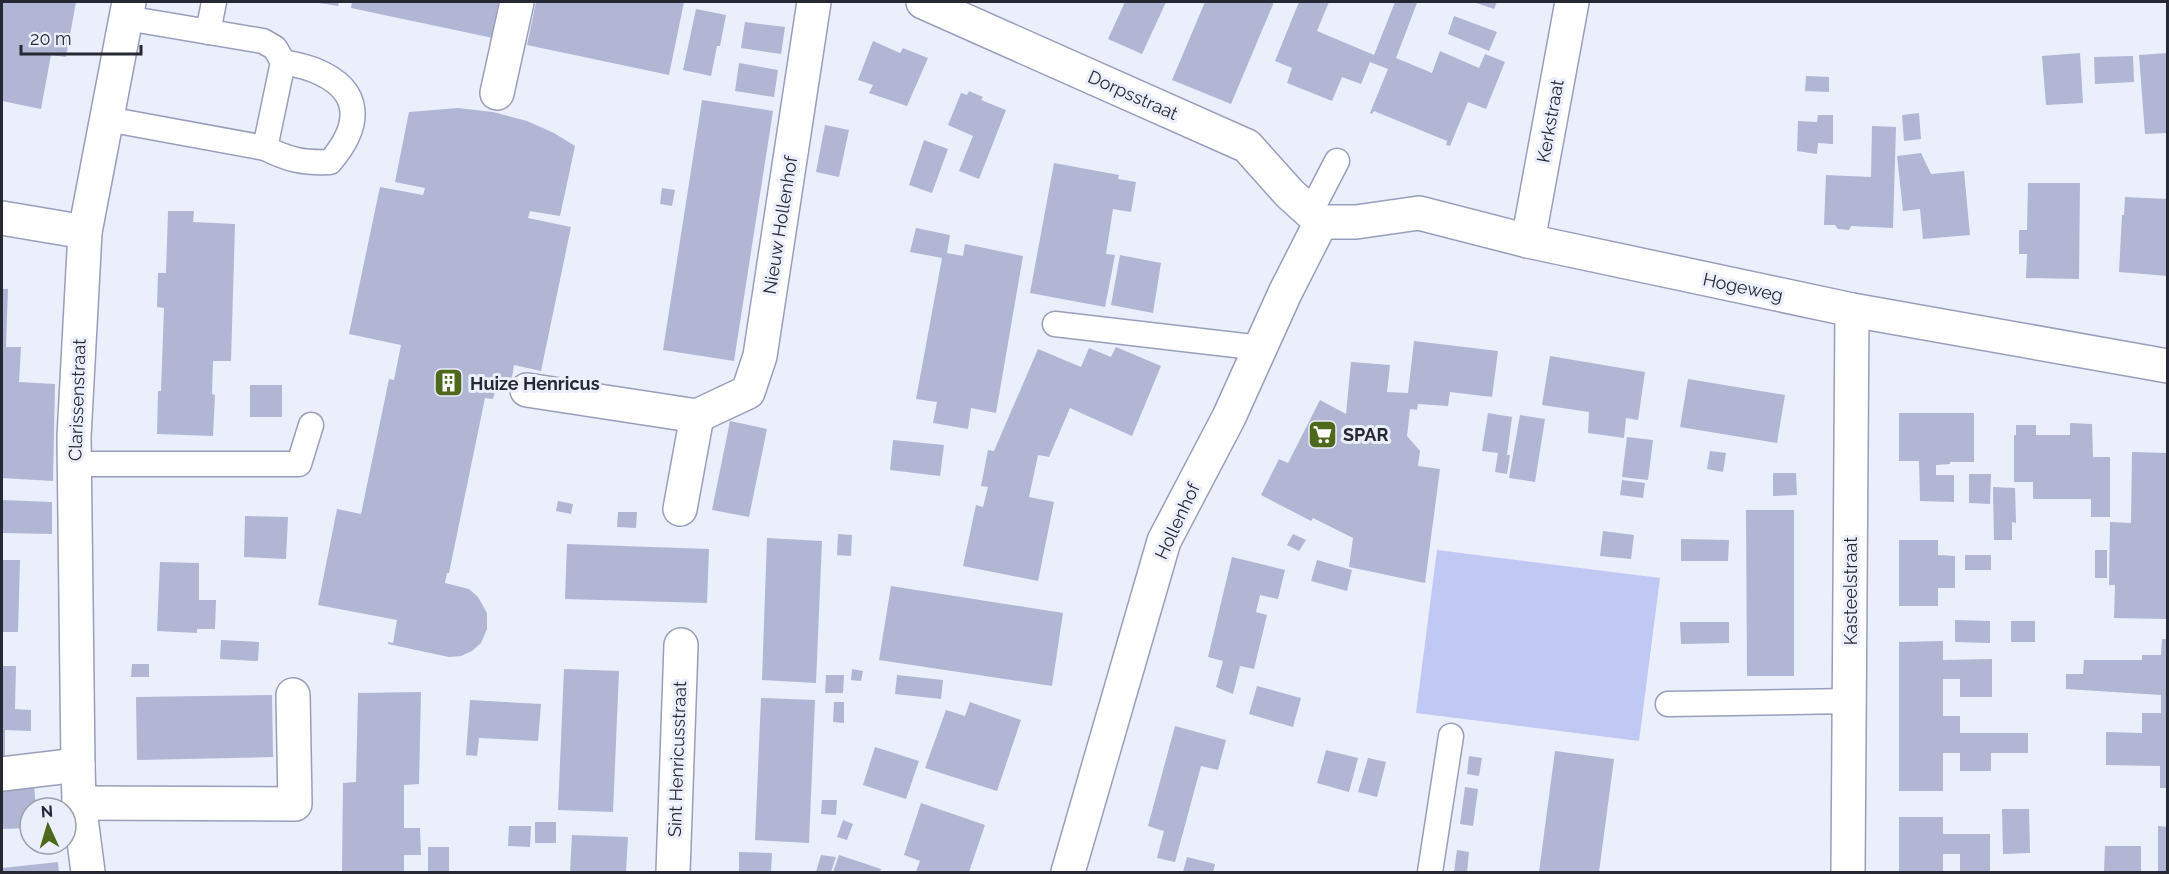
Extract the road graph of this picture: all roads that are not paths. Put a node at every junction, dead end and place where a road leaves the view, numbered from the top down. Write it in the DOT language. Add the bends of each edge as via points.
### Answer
graph roads {
  1 [pos="214,2"];
  2 [pos="517,2"];
  3 [pos="814,2"];
  4 [pos="923,2"];
  5 [pos="1572,2"];
  6 [pos="127,10"];
  7 [pos="208,32"];
  8 [pos="282,62"];
  9 [pos="497,93"];
  10 [pos="107,119"];
  11 [pos="265,148"];
  12 [pos="1337,161"];
  13 [pos="1316,217"];
  14 [pos="2,218"];
  15 [pos="85,232"];
  16 [pos="1528,241"];
  17 [pos="1852,310"];
  18 [pos="1055,324"];
  19 [pos="1261,348"];
  20 [pos="2168,366"];
  21 [pos="527,390"];
  22 [pos="697,416"];
  23 [pos="311,425"];
  24 [pos="74,464"];
  25 [pos="680,508"];
  26 [pos="681,645"];
  27 [pos="293,695"];
  28 [pos="1849,701"];
  29 [pos="1668,705"];
  30 [pos="1452,736"];
  31 [pos="78,765"];
  32 [pos="2,774"];
  33 [pos="79,803"];
  34 [pos="88,873"];
  35 [pos="673,873"];
  36 [pos="1068,873"];
  37 [pos="1430,873"];
  38 [pos="1848,873"];
  1 -- 7 [label="lane"];
  2 -- 9 [label="street"];
  3 -- 22 [label="street, Nieuw Hollenhof" via="760,356 748,392"];
  4 -- 13 [label="street, Dorpsstraat" via="1246,146"];
  5 -- 16 [label="street, Kerkstraat"];
  6 -- 7 [label="lane"];
  6 -- 10 [label="street, Clarissenstraat"];
  7 -- 8 [label="lane" via="263,41 275,48"];
  8 -- 11 [label="lane"];
  8 -- 11 [label="lane" via="313,70 344,91 353,107 351,127 330,162 307,163 284,158"];
  10 -- 11 [label="lane"];
  10 -- 15 [label="street, Clarissenstraat"];
  12 -- 13 [label="lane"];
  13 -- 16 [label="street, Hogeweg" via="1356,222 1419,213"];
  13 -- 19 [label="street, Hollenhof"];
  14 -- 15 [label="street"];
  15 -- 24 [label="street, Clarissenstraat"];
  16 -- 17 [label="street, Hogeweg"];
  17 -- 20 [label="street, Hogeweg"];
  17 -- 28 [label="street, Kasteelstraat"];
  18 -- 19 [label="lane"];
  19 -- 36 [label="street, Hollenhof" via="1164,542"];
  21 -- 22 [label="street"];
  22 -- 25 [label="street"];
  23 -- 24 [label="lane" via="299,464"];
  24 -- 31 [label="street, Clarissenstraat"];
  26 -- 35 [label="street, Sint Henricusstraat"];
  27 -- 33 [label="street" via="295,804"];
  28 -- 29 [label="lane"];
  28 -- 38 [label="street, Kasteelstraat"];
  30 -- 37 [label="lane"];
  31 -- 32 [label="street"];
  31 -- 33 [label="street, Clarissenstraat"];
  33 -- 34 [label="street, Clarissenstraat"];
}
